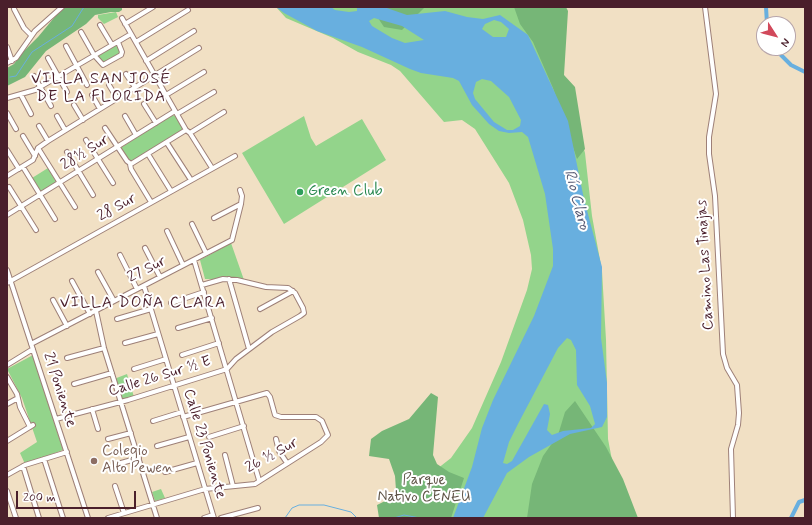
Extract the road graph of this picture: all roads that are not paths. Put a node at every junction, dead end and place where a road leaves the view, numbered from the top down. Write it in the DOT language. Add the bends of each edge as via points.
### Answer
graph roads {
  1 [pos="62,7"];
  2 [pos="153,7"];
  3 [pos="705,7"];
  4 [pos="14,9"];
  5 [pos="188,10"];
  6 [pos="122,18"];
  7 [pos="125,24"];
  8 [pos="100,25"];
  9 [pos="194,31"];
  10 [pos="81,32"];
  11 [pos="131,34"];
  12 [pos="31,35"];
  13 [pos="118,42"];
  14 [pos="136,42"];
  15 [pos="112,45"];
  16 [pos="66,46"];
  17 [pos="7,47"];
  18 [pos="199,48"];
  19 [pos="94,56"];
  20 [pos="48,58"];
  21 [pos="146,60"];
  22 [pos="12,61"];
  23 [pos="7,63"];
  24 [pos="76,66"];
  25 [pos="204,72"];
  26 [pos="126,74"];
  27 [pos="155,75"];
  28 [pos="34,76"];
  29 [pos="58,76"];
  30 [pos="87,85"];
  31 [pos="109,85"];
  32 [pos="40,86"];
  33 [pos="135,87"];
  34 [pos="66,92"];
  35 [pos="214,92"];
  36 [pos="21,95"];
  37 [pos="92,95"];
  38 [pos="166,95"];
  39 [pos="7,98"];
  40 [pos="117,98"];
  41 [pos="144,104"];
  42 [pos="51,106"];
  43 [pos="74,106"];
  44 [pos="100,109"];
  45 [pos="224,112"];
  46 [pos="7,113"];
  47 [pos="176,113"];
  48 [pos="31,114"];
  49 [pos="57,116"];
  50 [pos="125,116"];
  51 [pos="82,120"];
  52 [pos="156,123"];
  53 [pos="39,126"];
  54 [pos="106,128"];
  55 [pos="16,129"];
  56 [pos="65,130"];
  57 [pos="186,130"];
  58 [pos="190,133"];
  59 [pos="136,135"];
  60 [pos="23,136"];
  61 [pos="86,140"];
  62 [pos="48,141"];
  63 [pos="167,143"];
  64 [pos="118,147"];
  65 [pos="38,148"];
  66 [pos="7,150"];
  67 [pos="67,152"];
  68 [pos="148,154"];
  69 [pos="35,156"];
  70 [pos="235,156"];
  71 [pos="98,159"];
  72 [pos="130,164"];
  73 [pos="21,168"];
  74 [pos="212,168"];
  75 [pos="78,171"];
  76 [pos="7,176"];
  77 [pos="191,180"];
  78 [pos="60,183"];
  79 [pos="112,183"];
  80 [pos="9,187"];
  81 [pos="240,190"];
  82 [pos="171,191"];
  83 [pos="40,194"];
  84 [pos="93,195"];
  85 [pos="151,202"];
  86 [pos="241,204"];
  87 [pos="21,206"];
  88 [pos="74,207"];
  89 [pos="7,215"];
  90 [pos="214,218"];
  91 [pos="55,219"];
  92 [pos="192,224"];
  93 [pos="36,230"];
  94 [pos="167,231"];
  95 [pos="145,248"];
  96 [pos="206,253"];
  97 [pos="120,255"];
  98 [pos="194,260"];
  99 [pos="183,265"];
  100 [pos="7,270"];
  101 [pos="98,272"];
  102 [pos="160,277"];
  103 [pos="229,279"];
  104 [pos="72,281"];
  105 [pos="9,282"];
  106 [pos="202,285"];
  107 [pos="144,286"];
  108 [pos="137,289"];
  109 [pos="292,290"];
  110 [pos="204,292"];
  111 [pos="53,300"];
  112 [pos="114,301"];
  113 [pos="171,303"];
  114 [pos="151,309"];
  115 [pos="260,309"];
  116 [pos="96,311"];
  117 [pos="90,314"];
  118 [pos="212,318"];
  119 [pos="118,319"];
  120 [pos="68,326"];
  121 [pos="178,328"];
  122 [pos="158,334"];
  123 [pos="219,343"];
  124 [pos="125,344"];
  125 [pos="32,347"];
  126 [pos="104,348"];
  127 [pos="249,349"];
  128 [pos="182,355"];
  129 [pos="68,358"];
  130 [pos="166,359"];
  131 [pos="7,365"];
  132 [pos="134,369"];
  133 [pos="227,369"];
  134 [pos="112,373"];
  135 [pos="7,377"];
  136 [pos="74,384"];
  137 [pos="174,385"];
  138 [pos="18,398"];
  139 [pos="121,402"];
  140 [pos="237,402"];
  141 [pos="7,404"];
  142 [pos="92,409"];
  143 [pos="182,415"];
  144 [pos="56,419"];
  145 [pos="153,421"];
  146 [pos="244,426"];
  147 [pos="98,429"];
  148 [pos="131,433"];
  149 [pos="189,437"];
  150 [pos="209,437"];
  151 [pos="108,439"];
  152 [pos="276,439"];
  153 [pos="7,441"];
  154 [pos="158,446"];
  155 [pos="66,452"];
  156 [pos="225,455"];
  157 [pos="139,458"];
  158 [pos="44,459"];
  159 [pos="197,462"];
  160 [pos="287,463"];
  161 [pos="114,465"];
  162 [pos="22,466"];
  163 [pos="165,472"];
  164 [pos="7,475"];
  165 [pos="259,480"];
  166 [pos="115,486"];
  167 [pos="233,486"];
  168 [pos="205,489"];
  169 [pos="7,491"];
  170 [pos="153,504"];
  171 [pos="258,508"];
  172 [pos="124,513"];
  173 [pos="213,517"];
  174 [pos="16,518"];
  175 [pos="39,518"];
  176 [pos="63,518"];
  177 [pos="88,518"];
  178 [pos="108,518"];
  179 [pos="157,518"];
  180 [pos="204,518"];
  181 [pos="221,518"];
  182 [pos="733,518"];
  1 -- 12 [label="street"];
  2 -- 7 [label="street"];
  3 -- 182 [label="street, Camino Las Tinajas" via="716,94 709,154 715,196 723,354 736,385 739,413 730,466"];
  4 -- 12 [label="street" via="24,28"];
  5 -- 14 [label="street"];
  6 -- 7 [label="street"];
  7 -- 11 [label="street"];
  8 -- 15 [label="street"];
  9 -- 21 [label="street"];
  10 -- 19 [label="street"];
  11 -- 13 [label="street"];
  11 -- 14 [label="street"];
  12 -- 22 [label="street"];
  13 -- 15 [label="street"];
  13 -- 19 [label="street" via="121,54 105,65 100,64"];
  14 -- 21 [label="street"];
  15 -- 19 [label="street"];
  16 -- 24 [label="street"];
  17 -- 22 [label="street"];
  18 -- 27 [label="street"];
  19 -- 24 [label="street"];
  20 -- 29 [label="street"];
  21 -- 27 [label="street"];
  22 -- 23 [label="street"];
  24 -- 29 [label="street"];
  24 -- 30 [label="street"];
  25 -- 38 [label="street"];
  26 -- 33 [label="street"];
  27 -- 33 [label="street"];
  27 -- 38 [label="street"];
  28 -- 32 [label="street"];
  29 -- 32 [label="street"];
  29 -- 34 [label="street"];
  31 -- 40 [label="street"];
  32 -- 36 [label="street"];
  32 -- 42 [label="street"];
  33 -- 40 [label="street"];
  35 -- 47 [label="street, 28½ Sur"];
  36 -- 39 [label="street"];
  36 -- 48 [label="street"];
  37 -- 44 [label="street"];
  38 -- 47 [label="street"];
  40 -- 44 [label="street"];
  41 -- 52 [label="street"];
  43 -- 51 [label="street"];
  44 -- 51 [label="street"];
  45 -- 58 [label="street"];
  46 -- 55 [label="street"];
  47 -- 52 [label="street, 28½ Sur"];
  47 -- 57 [label="street"];
  49 -- 56 [label="street"];
  50 -- 59 [label="street"];
  51 -- 56 [label="street"];
  52 -- 59 [label="street, 28½ Sur"];
  53 -- 62 [label="street"];
  54 -- 64 [label="street"];
  56 -- 62 [label="street"];
  57 -- 58 [label="street"];
  57 -- 63 [label="street"];
  58 -- 74 [label="street"];
  59 -- 64 [label="street, 28½ Sur"];
  60 -- 69 [label="street"];
  61 -- 71 [label="street"];
  62 -- 65 [label="street"];
  63 -- 68 [label="street"];
  63 -- 77 [label="street"];
  64 -- 71 [label="street, 28½ Sur"];
  64 -- 72 [label="street"];
  65 -- 69 [label="street"];
  65 -- 78 [label="street"];
  66 -- 73 [label="street"];
  67 -- 75 [label="street"];
  68 -- 72 [label="street"];
  68 -- 82 [label="street"];
  69 -- 73 [label="street"];
  70 -- 74 [label="street, 28 Sur"];
  71 -- 75 [label="street, 28½ Sur"];
  71 -- 79 [label="street"];
  72 -- 85 [label="street"];
  73 -- 76 [label="street"];
  73 -- 83 [label="street"];
  74 -- 77 [label="street, 28 Sur"];
  75 -- 78 [label="street, 28½ Sur"];
  75 -- 84 [label="street"];
  77 -- 82 [label="street, 28 Sur"];
  78 -- 83 [label="street, 28½ Sur"];
  78 -- 88 [label="street"];
  80 -- 87 [label="street"];
  81 -- 86 [label="street"];
  82 -- 85 [label="street, 28 Sur"];
  83 -- 87 [label="street, 28½ Sur"];
  83 -- 91 [label="street"];
  85 -- 105 [label="street, 28 Sur"];
  86 -- 90 [label="street"];
  86 -- 96 [label="street, 27 Sur" via="232,240"];
  87 -- 89 [label="street, 28½ Sur"];
  87 -- 93 [label="street"];
  92 -- 96 [label="street"];
  94 -- 99 [label="street"];
  95 -- 102 [label="street"];
  96 -- 98 [label="street, 27 Sur"];
  97 -- 108 [label="street"];
  98 -- 99 [label="street, 27 Sur"];
  98 -- 106 [label="street"];
  99 -- 102 [label="street, 27 Sur"];
  100 -- 105 [label="street, 21 Poniente"];
  101 -- 112 [label="street"];
  102 -- 107 [label="street, 27 Sur"];
  103 -- 106 [label="street"];
  103 -- 109 [label="street"];
  103 -- 127 [label="street"];
  104 -- 117 [label="street"];
  105 -- 125 [label="street, 21 Poniente"];
  106 -- 110 [label="street"];
  107 -- 108 [label="street, 27 Sur"];
  107 -- 114 [label="street, Calle 23 Poniente"];
  108 -- 112 [label="street, 27 Sur"];
  109 -- 115 [label="street"];
  109 -- 127 [label="street, Calle 26 Sur ½ E" via="303,308 302,315"];
  110 -- 113 [label="street"];
  110 -- 118 [label="street"];
  111 -- 120 [label="street"];
  112 -- 116 [label="street, 27 Sur"];
  114 -- 119 [label="street"];
  114 -- 122 [label="street, Calle 23 Poniente"];
  116 -- 117 [label="street, 27 Sur"];
  116 -- 126 [label="street"];
  117 -- 120 [label="street, 27 Sur"];
  118 -- 121 [label="street"];
  118 -- 123 [label="street"];
  120 -- 125 [label="street, 27 Sur"];
  122 -- 124 [label="street"];
  122 -- 130 [label="street, Calle 23 Poniente"];
  123 -- 128 [label="street"];
  123 -- 133 [label="street"];
  125 -- 131 [label="street, 27 Sur"];
  125 -- 144 [label="street, 21 Poniente"];
  126 -- 129 [label="street"];
  126 -- 134 [label="street"];
  127 -- 133 [label="street, Calle 26 Sur ½ E"];
  130 -- 132 [label="street"];
  130 -- 137 [label="street, Calle 23 Poniente"];
  133 -- 137 [label="street, Calle 26 Sur ½ E"];
  133 -- 140 [label="street"];
  134 -- 136 [label="street"];
  134 -- 139 [label="street"];
  135 -- 138 [label="street"];
  137 -- 139 [label="street, Calle 26 Sur ½ E"];
  137 -- 143 [label="street, Calle 23 Poniente"];
  138 -- 141 [label="street"];
  138 -- 153 [label="street" via="20,408 32,426"];
  139 -- 142 [label="street, Calle 26 Sur ½ E"];
  139 -- 148 [label="street"];
  140 -- 143 [label="street"];
  140 -- 146 [label="street"];
  140 -- 160 [label="street, 26 ½ Sur" via="267,393 275,415 316,417 322,421 328,436"];
  142 -- 144 [label="street, Calle 26 Sur ½ E"];
  142 -- 147 [label="street"];
  143 -- 145 [label="street"];
  143 -- 149 [label="street, Calle 23 Poniente"];
  144 -- 155 [label="street, 21 Poniente"];
  146 -- 150 [label="street"];
  146 -- 165 [label="street"];
  148 -- 151 [label="street"];
  148 -- 157 [label="street"];
  149 -- 154 [label="street"];
  149 -- 159 [label="street, Calle 23 Poniente"];
  152 -- 160 [label="street" via="279,451"];
  155 -- 158 [label="street"];
  155 -- 177 [label="street, 21 Poniente"];
  156 -- 167 [label="street"];
  157 -- 161 [label="street"];
  157 -- 170 [label="street"];
  158 -- 162 [label="street"];
  158 -- 176 [label="street"];
  159 -- 163 [label="street"];
  159 -- 168 [label="street, Calle 23 Poniente"];
  160 -- 165 [label="street, 26 ½ Sur"];
  162 -- 164 [label="street"];
  162 -- 175 [label="street"];
  165 -- 167 [label="street, 26 ½ Sur" via="255,484"];
  166 -- 172 [label="street"];
  167 -- 168 [label="street, 26 ½ Sur"];
  168 -- 170 [label="street, 26 ½ Sur"];
  168 -- 173 [label="street, Calle 23 Poniente"];
  169 -- 174 [label="street"];
  170 -- 172 [label="street, 26 ½ Sur"];
  170 -- 179 [label="street"];
  171 -- 181 [label="street"];
  172 -- 178 [label="street, 26 ½ Sur"];
  173 -- 180 [label="street"];
}
